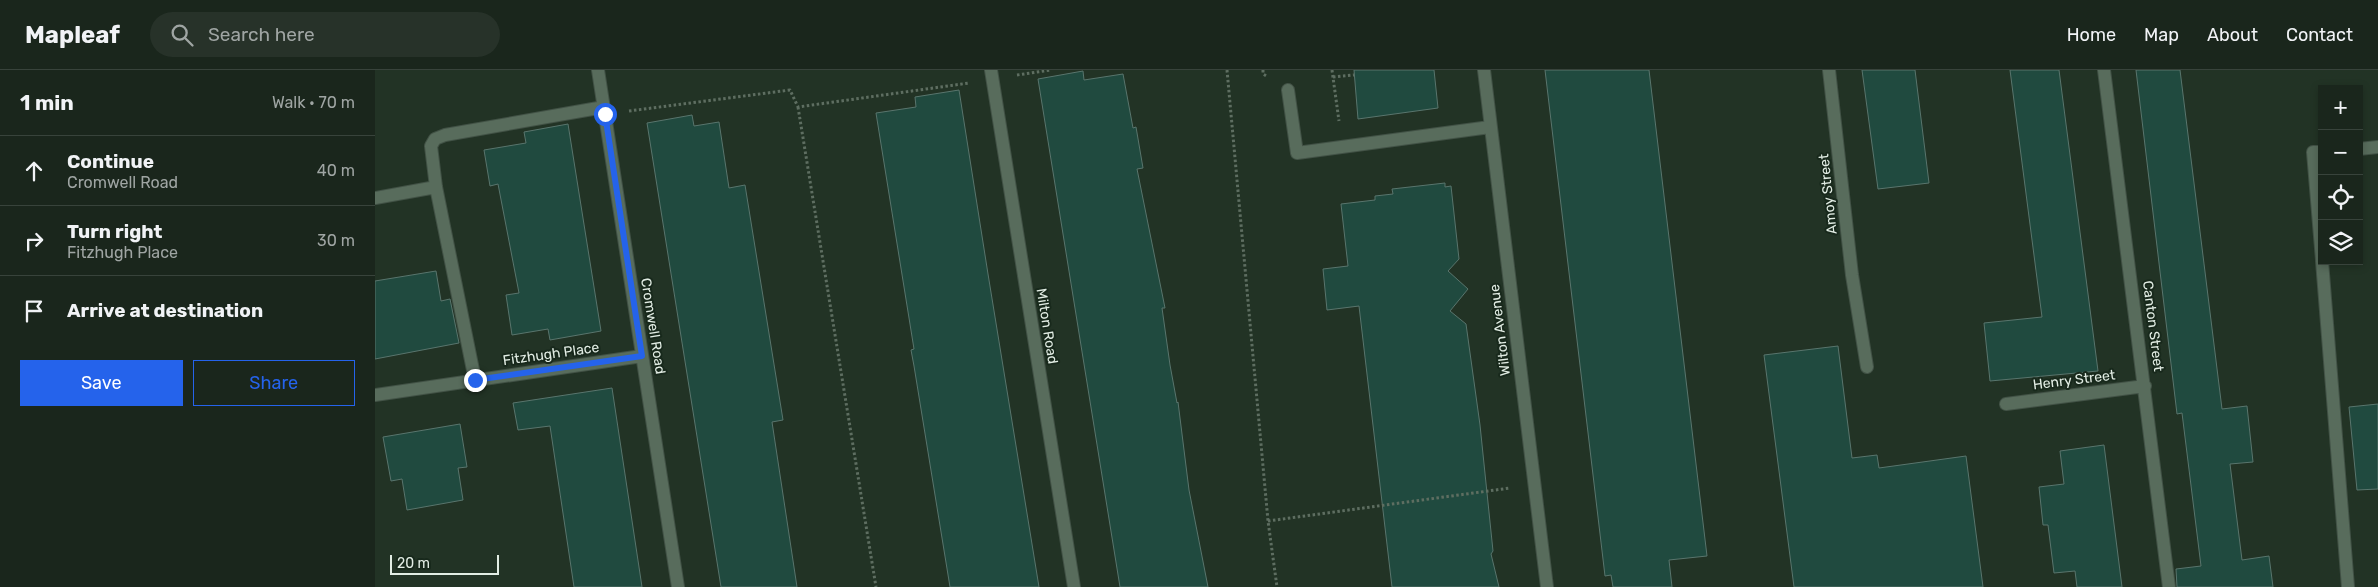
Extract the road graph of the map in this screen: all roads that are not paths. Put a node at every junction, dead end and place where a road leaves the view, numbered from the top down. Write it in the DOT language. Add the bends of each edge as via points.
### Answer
graph roads {
  1 [pos="598,70"];
  2 [pos="1484,70"];
  3 [pos="1829,70"];
  4 [pos="2104,70"];
  5 [pos="991,75"];
  6 [pos="1288,90"];
  7 [pos="604,111"];
  8 [pos="1490,127"];
  9 [pos="2378,147"];
  10 [pos="2363,149"];
  11 [pos="2318,152"];
  12 [pos="436,187"];
  13 [pos="375,198"];
  14 [pos="2319,220"];
  15 [pos="2322,265"];
  16 [pos="642,356"];
  17 [pos="1867,367"];
  18 [pos="475,380"];
  19 [pos="2145,386"];
  20 [pos="375,394"];
  21 [pos="2006,404"];
  22 [pos="679,587"];
  23 [pos="1074,587"];
  24 [pos="1547,587"];
  25 [pos="2169,587"];
  26 [pos="2349,587"];
  1 -- 7 [label="street, Cromwell Road"];
  2 -- 8 [label="street, Wilton Avenue"];
  3 -- 17 [label="street, Amoy Street" via="1857,315"];
  4 -- 19 [label="street, Canton Street"];
  5 -- 23 [label="street, Milton Road"];
  6 -- 8 [label="street" via="1297,153"];
  7 -- 12 [label="street" via="435,139 431,146"];
  7 -- 16 [label="street, Cromwell Road"];
  8 -- 24 [label="street, Wilton Avenue"];
  9 -- 10 [label="street"];
  11 -- 14 [label="street" via="2313,152"];
  12 -- 13 [label="street"];
  12 -- 18 [label="street"];
  15 -- 26 [label="street"];
  16 -- 18 [label="street, Fitzhugh Place"];
  16 -- 22 [label="street, Cromwell Road"];
  18 -- 20 [label="street, Fitzhugh Place"];
  19 -- 21 [label="street, Henry Street"];
  19 -- 25 [label="street, Canton Street"];
}
